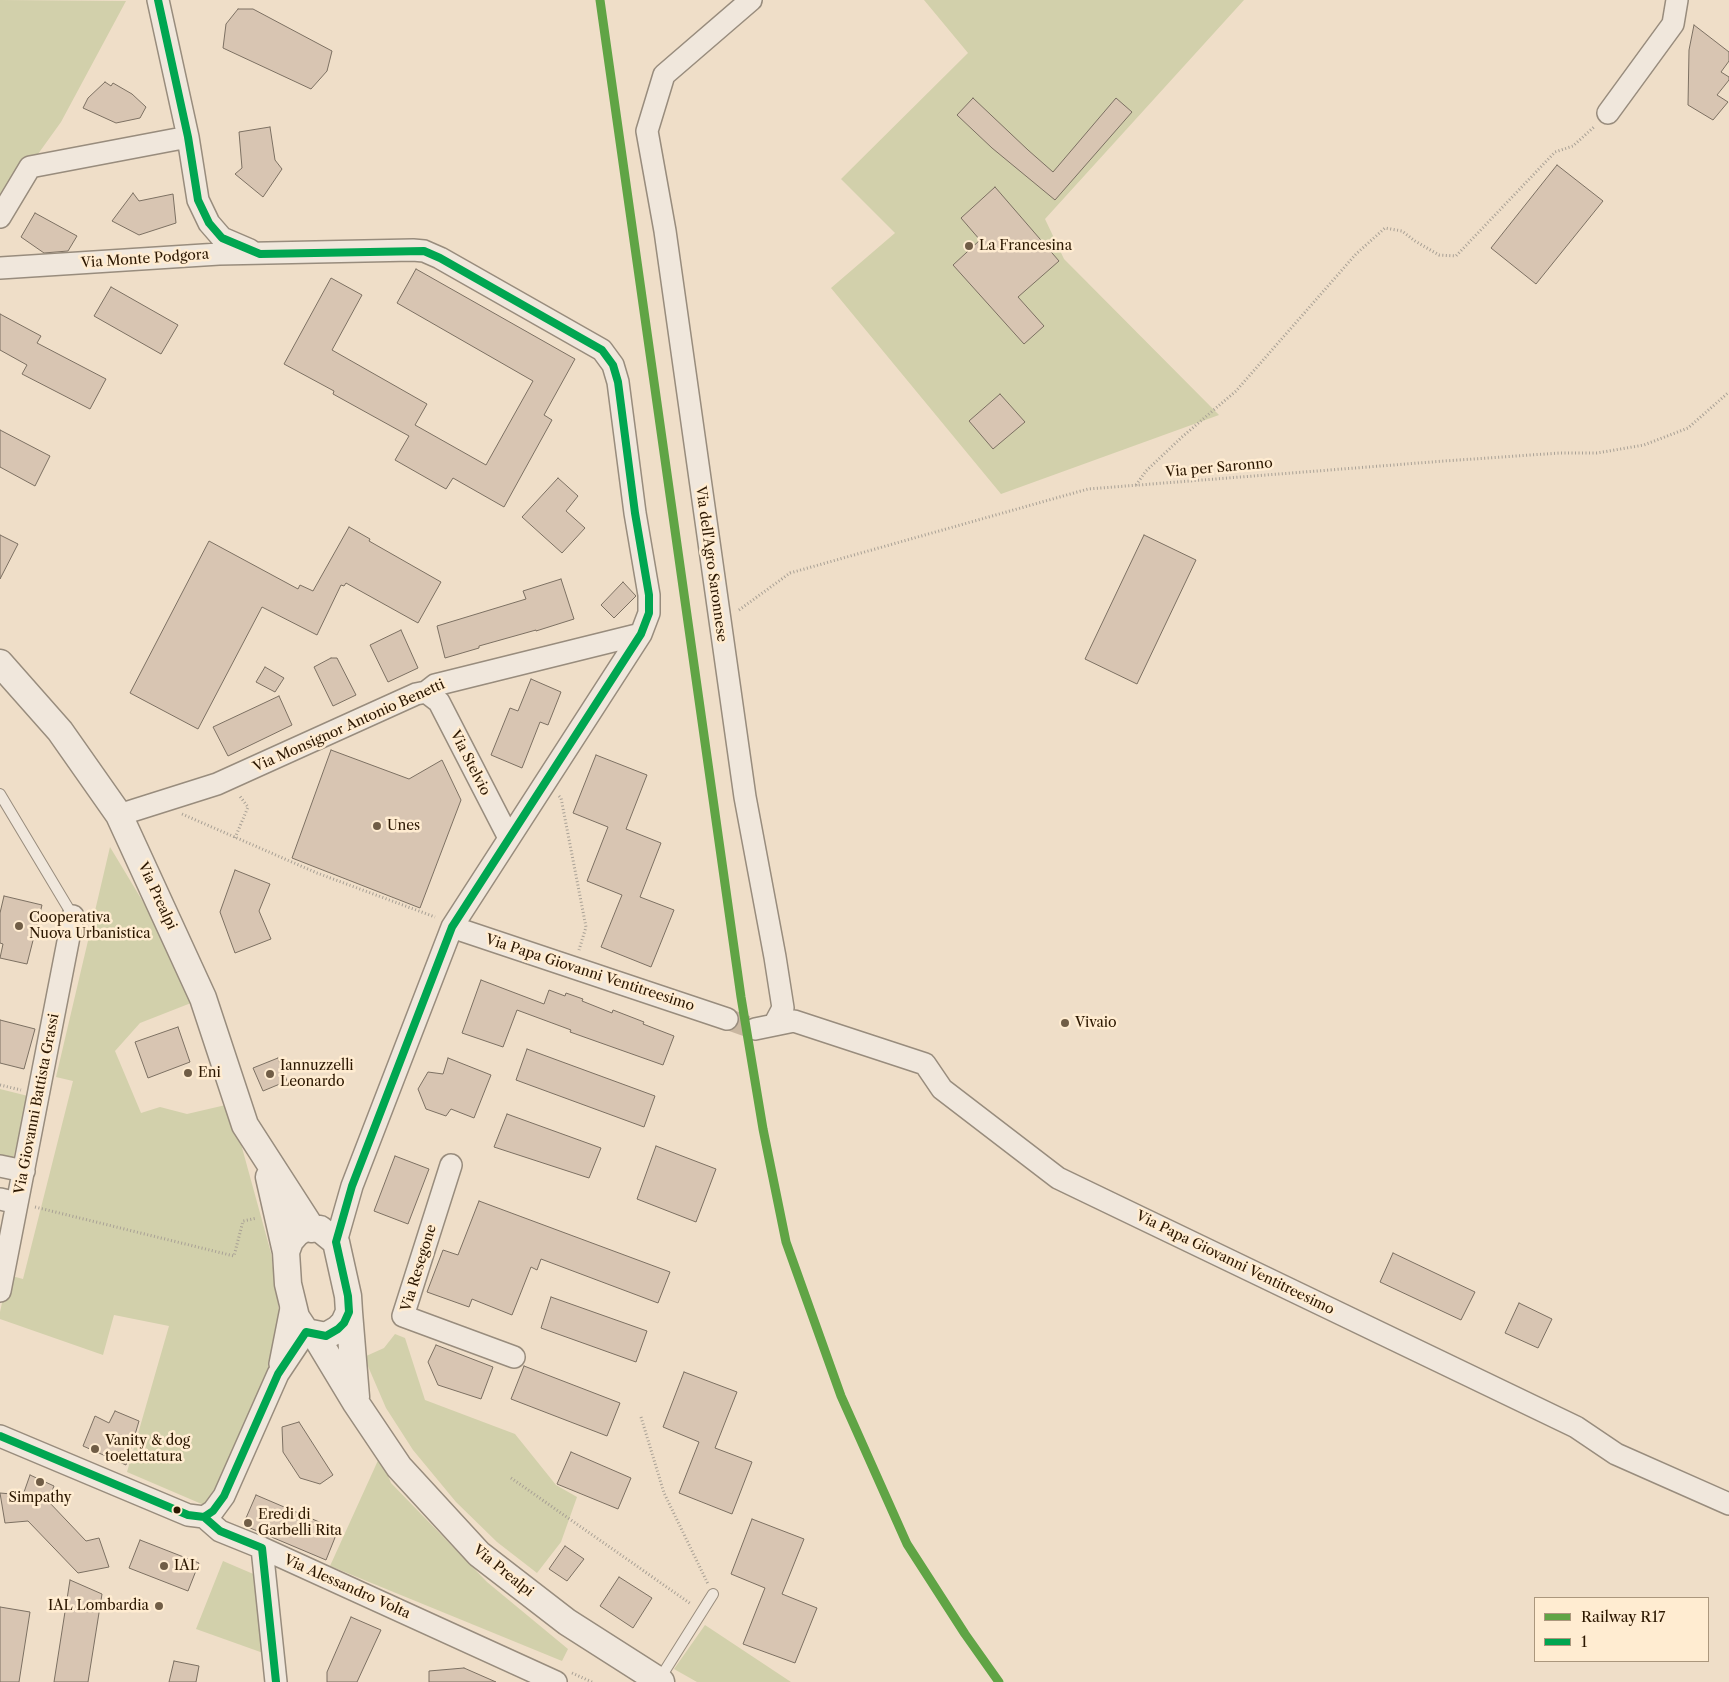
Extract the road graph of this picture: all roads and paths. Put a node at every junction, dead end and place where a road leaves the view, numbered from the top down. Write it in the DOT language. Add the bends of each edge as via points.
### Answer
graph roads {
  1 [pos="158,0"];
  2 [pos="750,0"];
  3 [pos="1677,0"];
  4 [pos="1608,113"];
  5 [pos="188,137"];
  6 [pos="0,217"];
  7 [pos="260,254"];
  8 [pos="0,268"];
  9 [pos="1729,392"];
  10 [pos="1135,486"];
  11 [pos="720,623"];
  12 [pos="641,634"];
  13 [pos="0,663"];
  14 [pos="426,692"];
  15 [pos="543,786"];
  16 [pos="248,791"];
  17 [pos="0,794"];
  18 [pos="177,797"];
  19 [pos="119,816"];
  20 [pos="235,838"];
  21 [pos="509,838"];
  22 [pos="73,916"];
  23 [pos="453,926"];
  24 [pos="573,968"];
  25 [pos="727,1019"];
  26 [pos="765,1027"];
  27 [pos="265,1156"];
  28 [pos="451,1165"];
  29 [pos="0,1166"];
  30 [pos="24,1171"];
  31 [pos="9,1201"];
  32 [pos="261,1217"];
  33 [pos="323,1233"];
  34 [pos="286,1252"];
  35 [pos="0,1291"];
  36 [pos="292,1304"];
  37 [pos="349,1312"];
  38 [pos="311,1333"];
  39 [pos="514,1357"];
  40 [pos="278,1374"];
  41 [pos="356,1403"];
  42 [pos="642,1417"];
  43 [pos="0,1436"];
  44 [pos="511,1478"];
  45 [pos="1729,1504"];
  46 [pos="204,1516"];
  47 [pos="262,1548"];
  48 [pos="712,1594"];
  49 [pos="702,1611"];
  50 [pos="660,1681"];
  51 [pos="276,1682"];
  52 [pos="556,1682"];
  1 -- 5 [label="street"];
  2 -- 11 [label="street, Via dell'Agro Saronnese" via="664,75 647,131 665,231"];
  3 -- 4 [label="street" via="1673,24"];
  4 -- 10 [label="path" via="1572,146 1555,152 1456,256 1439,255 1402,231 1385,228 1356,254 1236,391 1146,471"];
  5 -- 6 [label="street" via="30,167"];
  5 -- 7 [label="street" via="198,200 209,223 222,238"];
  7 -- 8 [label="street, Via Monte Podgora"];
  7 -- 12 [label="street, Via Monte Podgora" via="424,251 602,350 613,365 618,382 649,595 649,613"];
  9 -- 10 [label="path, Via per Saronno" via="1688,428 1644,445 1597,453 1444,460"];
  10 -- 11 [label="path, Via per Saronno" via="1088,490 790,573"];
  11 -- 26 [label="street, Via dell'Agro Saronnese" via="745,797 783,1008"];
  12 -- 14 [label="street, Via Monsignor Antonio Benetti" via="435,684"];
  12 -- 15 [label="street"];
  13 -- 19 [label="street, Via Prealpi" via="60,731"];
  14 -- 18 [label="street, Via Monsignor Antonio Benetti" via="217,784"];
  14 -- 21 [label="street, Via Stelvio" via="439,702"];
  15 -- 21 [label="street"];
  15 -- 24 [label="path" via="561,798 586,927"];
  16 -- 20 [label="path" via="239,795 248,807"];
  17 -- 22 [label="lane"];
  18 -- 19 [label="street, Via Monsignor Antonio Benetti"];
  18 -- 20 [label="path" via="183,816"];
  19 -- 27 [label="street, Via Prealpi" via="203,998 245,1125"];
  20 -- 23 [label="path"];
  21 -- 23 [label="street"];
  22 -- 30 [label="street, Via Giovanni Battista Grassi"];
  23 -- 24 [label="street, Via Papa Giovanni Ventitreesimo"];
  23 -- 33 [label="street" via="352,1186"];
  24 -- 25 [label="street, Via Papa Giovanni Ventitreesimo"];
  26 -- 45 [label="street, Via Papa Giovanni Ventitreesimo" via="794,1021 925,1064 942,1089 1058,1178 1576,1427 1616,1454"];
  27 -- 33 [label="street, Via Prealpi"];
  27 -- 34 [label="street, Via Prealpi"];
  28 -- 39 [label="street, Via Resegone" via="403,1316"];
  29 -- 30 [label="street"];
  30 -- 31 [label="street, Via Giovanni Battista Grassi"];
  31 -- 32 [label="path" via="234,1256 243,1220"];
  31 -- 35 [label="street, Via Giovanni Battista Grassi"];
  33 -- 34 [label="street" via="305,1228 296,1233"];
  33 -- 37 [label="street, Via Prealpi" via="348,1296"];
  34 -- 36 [label="street, Via Prealpi"];
  36 -- 38 [label="street, Via Prealpi" via="296,1317"];
  36 -- 40 [label="street"];
  37 -- 38 [label="street" via="344,1323 326,1336"];
  37 -- 41 [label="street, Via Prealpi"];
  38 -- 40 [label="street"];
  38 -- 41 [label="street, Via Prealpi"];
  40 -- 46 [label="street" via="224,1496 213,1511"];
  41 -- 50 [label="street, Via Prealpi" via="399,1467 479,1554 567,1622"];
  42 -- 48 [label="path" via="664,1493"];
  43 -- 46 [label="street, Via Alessandro Volta" via="188,1514"];
  44 -- 49 [label="path"];
  46 -- 47 [label="street, Via Alessandro Volta" via="220,1531"];
  47 -- 51 [label="street"];
  47 -- 52 [label="street, Via Alessandro Volta"];
  48 -- 49 [label="lane"];
  49 -- 50 [label="lane"];
}
